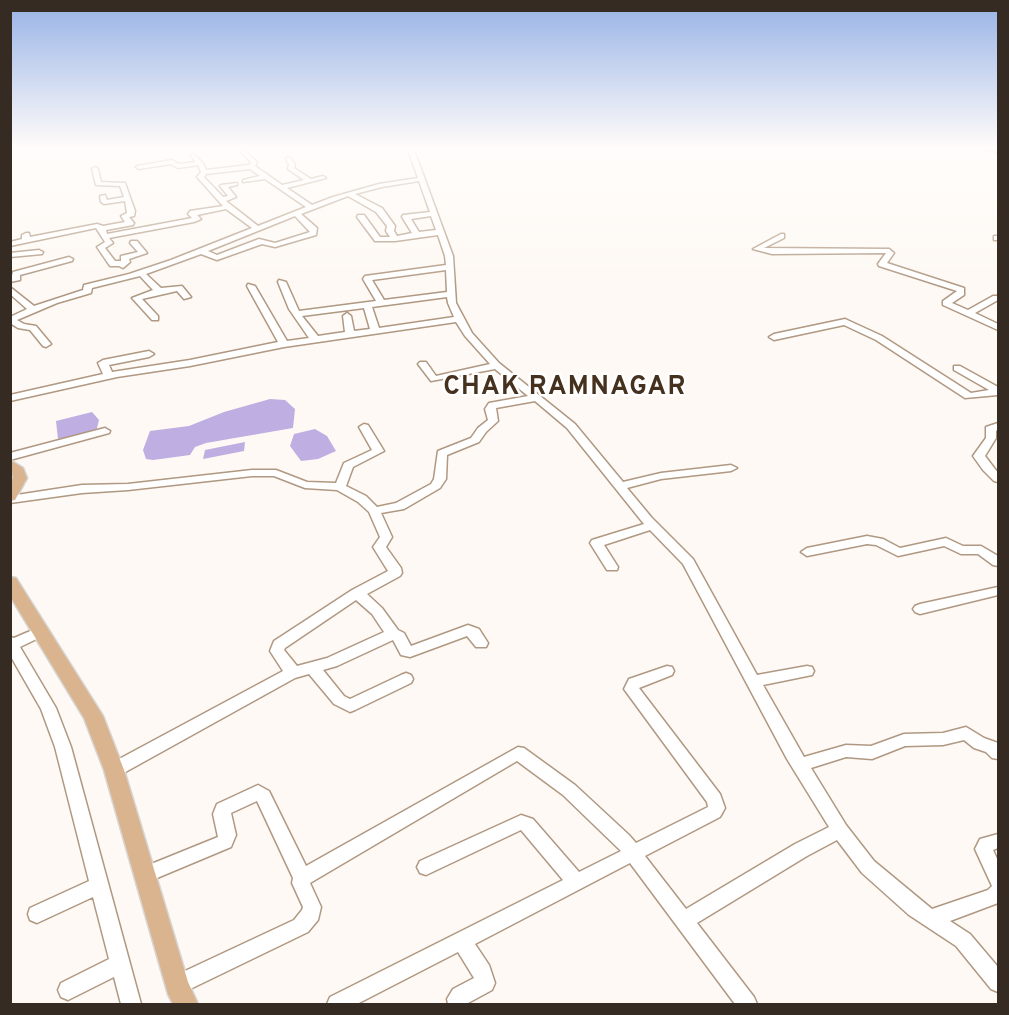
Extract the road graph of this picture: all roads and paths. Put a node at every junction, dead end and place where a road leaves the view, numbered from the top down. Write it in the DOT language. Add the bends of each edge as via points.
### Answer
graph roads {
  1 [pos="126,194"];
  2 [pos="216,194"];
  3 [pos="231,194"];
  4 [pos="290,194"];
  5 [pos="348,194"];
  6 [pos="349,194"];
  7 [pos="427,194"];
  8 [pos="103,196"];
  9 [pos="128,199"];
  10 [pos="221,200"];
  11 [pos="228,207"];
  12 [pos="310,207"];
  13 [pos="296,213"];
  14 [pos="434,214"];
  15 [pos="361,217"];
  16 [pos="161,226"];
  17 [pos="102,228"];
  18 [pos="193,228"];
  19 [pos="256,228"];
  20 [pos="440,232"];
  21 [pos="414,236"];
  22 [pos="781,236"];
  23 [pos="104,237"];
  24 [pos="395,238"];
  25 [pos="134,243"];
  26 [pos="10,244"];
  27 [pos="200,251"];
  28 [pos="39,252"];
  29 [pos="10,255"];
  30 [pos="69,259"];
  31 [pos="123,263"];
  32 [pos="451,267"];
  33 [pos="136,275"];
  34 [pos="14,279"];
  35 [pos="282,282"];
  36 [pos="251,286"];
  37 [pos="10,287"];
  38 [pos="159,291"];
  39 [pos="450,294"];
  40 [pos="187,297"];
  41 [pos="996,298"];
  42 [pos="381,302"];
  43 [pos="367,304"];
  44 [pos="33,310"];
  45 [pos="296,314"];
  46 [pos="968,314"];
  47 [pos="347,316"];
  48 [pos="155,318"];
  49 [pos="459,319"];
  50 [pos="11,320"];
  51 [pos="999,327"];
  52 [pos="375,330"];
  53 [pos="350,333"];
  54 [pos="774,337"];
  55 [pos="314,338"];
  56 [pos="46,344"];
  57 [pos="284,344"];
  58 [pos="149,354"];
  59 [pos="423,364"];
  60 [pos="497,366"];
  61 [pos="957,368"];
  62 [pos="109,376"];
  63 [pos="999,392"];
  64 [pos="10,398"];
  65 [pos="537,398"];
  66 [pos="999,426"];
  67 [pos="364,427"];
  68 [pos="105,430"];
  69 [pos="10,457"];
  70 [pos="10,464"];
  71 [pos="731,468"];
  72 [pos="999,479"];
  73 [pos="621,486"];
  74 [pos="340,487"];
  75 [pos="10,499"];
  76 [pos="374,511"];
  77 [pos="652,525"];
  78 [pos="807,552"];
  79 [pos="999,562"];
  80 [pos="612,567"];
  81 [pos="10,582"];
  82 [pos="999,591"];
  83 [pos="357,594"];
  84 [pos="920,609"];
  85 [pos="393,634"];
  86 [pos="20,641"];
  87 [pos="481,643"];
  88 [pos="313,668"];
  89 [pos="668,671"];
  90 [pos="807,671"];
  91 [pos="290,674"];
  92 [pos="406,679"];
  93 [pos="753,681"];
  94 [pos="999,753"];
  95 [pos="800,765"];
  96 [pos="114,770"];
  97 [pos="840,830"];
  98 [pos="999,841"];
  99 [pos="634,854"];
  100 [pos="426,867"];
  101 [pos="145,875"];
  102 [pos="302,878"];
  103 [pos="999,880"];
  104 [pos="576,881"];
  105 [pos="100,885"];
  106 [pos="999,892"];
  107 [pos="37,914"];
  108 [pos="930,919"];
  109 [pos="685,920"];
  110 [pos="462,941"];
  111 [pos="119,964"];
  112 [pos="999,982"];
  113 [pos="177,985"];
  114 [pos="68,990"];
  115 [pos="131,1005"];
  116 [pos="186,1005"];
  117 [pos="337,1005"];
  118 [pos="458,1005"];
  119 [pos="747,1005"];
  1 -- 9 [label="street"];
  2 -- 10 [label="street"];
  3 -- 10 [label="street" via="233,197"];
  4 -- 12 [label="street"];
  5 -- 12 [label="street"];
  6 -- 24 [label="street" via="379,210 392,226 390,231"];
  7 -- 14 [label="street"];
  8 -- 9 [label="street" via="104,202"];
  9 -- 17 [label="street" via="131,214 125,216 130,223"];
  10 -- 11 [label="street"];
  11 -- 16 [label="street" via="195,212 192,214 196,219"];
  11 -- 19 [label="street"];
  12 -- 13 [label="street"];
  13 -- 19 [label="street"];
  13 -- 27 [label="street" via="313,233 275,245 259,242 218,258"];
  14 -- 20 [label="street"];
  14 -- 21 [label="street" via="406,217 416,233"];
  15 -- 24 [label="street" via="378,238"];
  16 -- 18 [label="street" via="170,233"];
  16 -- 23 [label="street"];
  17 -- 23 [label="street"];
  17 -- 26 [label="street" via="26,237"];
  19 -- 27 [label="street"];
  20 -- 21 [label="street"];
  20 -- 32 [label="street"];
  21 -- 24 [label="street"];
  22 -- 46 [label="street" via="758,249 889,251 882,264 960,290 946,303"];
  23 -- 31 [label="street" via="109,243 101,247 111,263"];
  25 -- 31 [label="street" via="143,253 125,257"];
  27 -- 33 [label="street"];
  28 -- 29 [label="street"];
  30 -- 34 [label="street" via="16,274"];
  31 -- 33 [label="street"];
  32 -- 39 [label="street"];
  32 -- 42 [label="street" via="368,278"];
  33 -- 38 [label="street"];
  33 -- 44 [label="street" via="87,287 88,291"];
  34 -- 37 [label="street" via="20,282"];
  35 -- 45 [label="street"];
  36 -- 57 [label="street"];
  37 -- 44 [label="street"];
  38 -- 40 [label="street" via="179,288"];
  38 -- 48 [label="street" via="136,298"];
  39 -- 42 [label="street"];
  39 -- 49 [label="street"];
  41 -- 46 [label="street"];
  42 -- 43 [label="street"];
  43 -- 45 [label="street"];
  43 -- 52 [label="street"];
  44 -- 50 [label="street"];
  45 -- 55 [label="street"];
  46 -- 51 [label="street"];
  47 -- 53 [label="street"];
  49 -- 52 [label="street"];
  49 -- 60 [label="street"];
  50 -- 56 [label="street" via="33,328"];
  52 -- 53 [label="street"];
  53 -- 55 [label="street"];
  54 -- 63 [label="street" via="845,322 879,338 969,396"];
  55 -- 57 [label="street"];
  57 -- 62 [label="street"];
  58 -- 62 [label="street" via="103,363"];
  59 -- 60 [label="street" via="434,379"];
  60 -- 65 [label="street"];
  61 -- 63 [label="street"];
  62 -- 64 [label="street"];
  65 -- 73 [label="street" via="571,426"];
  65 -- 76 [label="street" via="493,405 490,408 494,421 475,440 442,453 436,486 400,506"];
  66 -- 72 [label="street" via="990,429 991,438 979,456"];
  67 -- 74 [label="street" via="378,450 348,465"];
  68 -- 69 [label="street"];
  70 -- 75 [label="main road" via="20,478"];
  71 -- 73 [label="street" via="662,476"];
  73 -- 77 [label="street"];
  74 -- 75 [label="street" via="305,484 266,472"];
  74 -- 76 [label="street"];
  76 -- 83 [label="street" via="386,537 379,546 395,570"];
  77 -- 80 [label="street" via="596,543"];
  77 -- 93 [label="street" via="688,562"];
  78 -- 79 [label="street" via="867,540 898,552 946,542 961,550 981,550"];
  81 -- 86 [label="main road"];
  82 -- 84 [label="street"];
  83 -- 85 [label="street" via="377,611"];
  83 -- 91 [label="street" via="279,645 277,651 291,668"];
  85 -- 87 [label="street" via="410,652 468,630"];
  85 -- 88 [label="street"];
  86 -- 96 [label="main road" via="93,716"];
  86 -- 105 [label="street" via="63,747"];
  88 -- 91 [label="street"];
  88 -- 92 [label="street" via="339,700 350,706"];
  89 -- 99 [label="street" via="634,683 632,689 706,787 717,808"];
  90 -- 93 [label="street"];
  91 -- 96 [label="street"];
  93 -- 95 [label="street"];
  94 -- 95 [label="street" via="966,733 943,739 904,740 872,753 846,751"];
  95 -- 97 [label="street"];
  96 -- 101 [label="main road"];
  97 -- 108 [label="street" via="882,881"];
  97 -- 109 [label="street"];
  98 -- 103 [label="street" via="986,844 984,849"];
  99 -- 102 [label="street" via="569,790 518,753"];
  99 -- 104 [label="street"];
  99 -- 109 [label="street"];
  100 -- 104 [label="street" via="521,822 527,824"];
  101 -- 102 [label="street" via="225,842 223,809 258,792"];
  101 -- 113 [label="main road"];
  102 -- 113 [label="street" via="312,907 301,926"];
  104 -- 110 [label="street"];
  105 -- 107 [label="street"];
  105 -- 111 [label="street"];
  106 -- 108 [label="street"];
  108 -- 112 [label="street" via="963,940"];
  109 -- 119 [label="street"];
  110 -- 117 [label="street"];
  110 -- 118 [label="street" via="485,979 482,985 460,996"];
  111 -- 114 [label="street"];
  111 -- 115 [label="street"];
  113 -- 116 [label="main road"];
}
